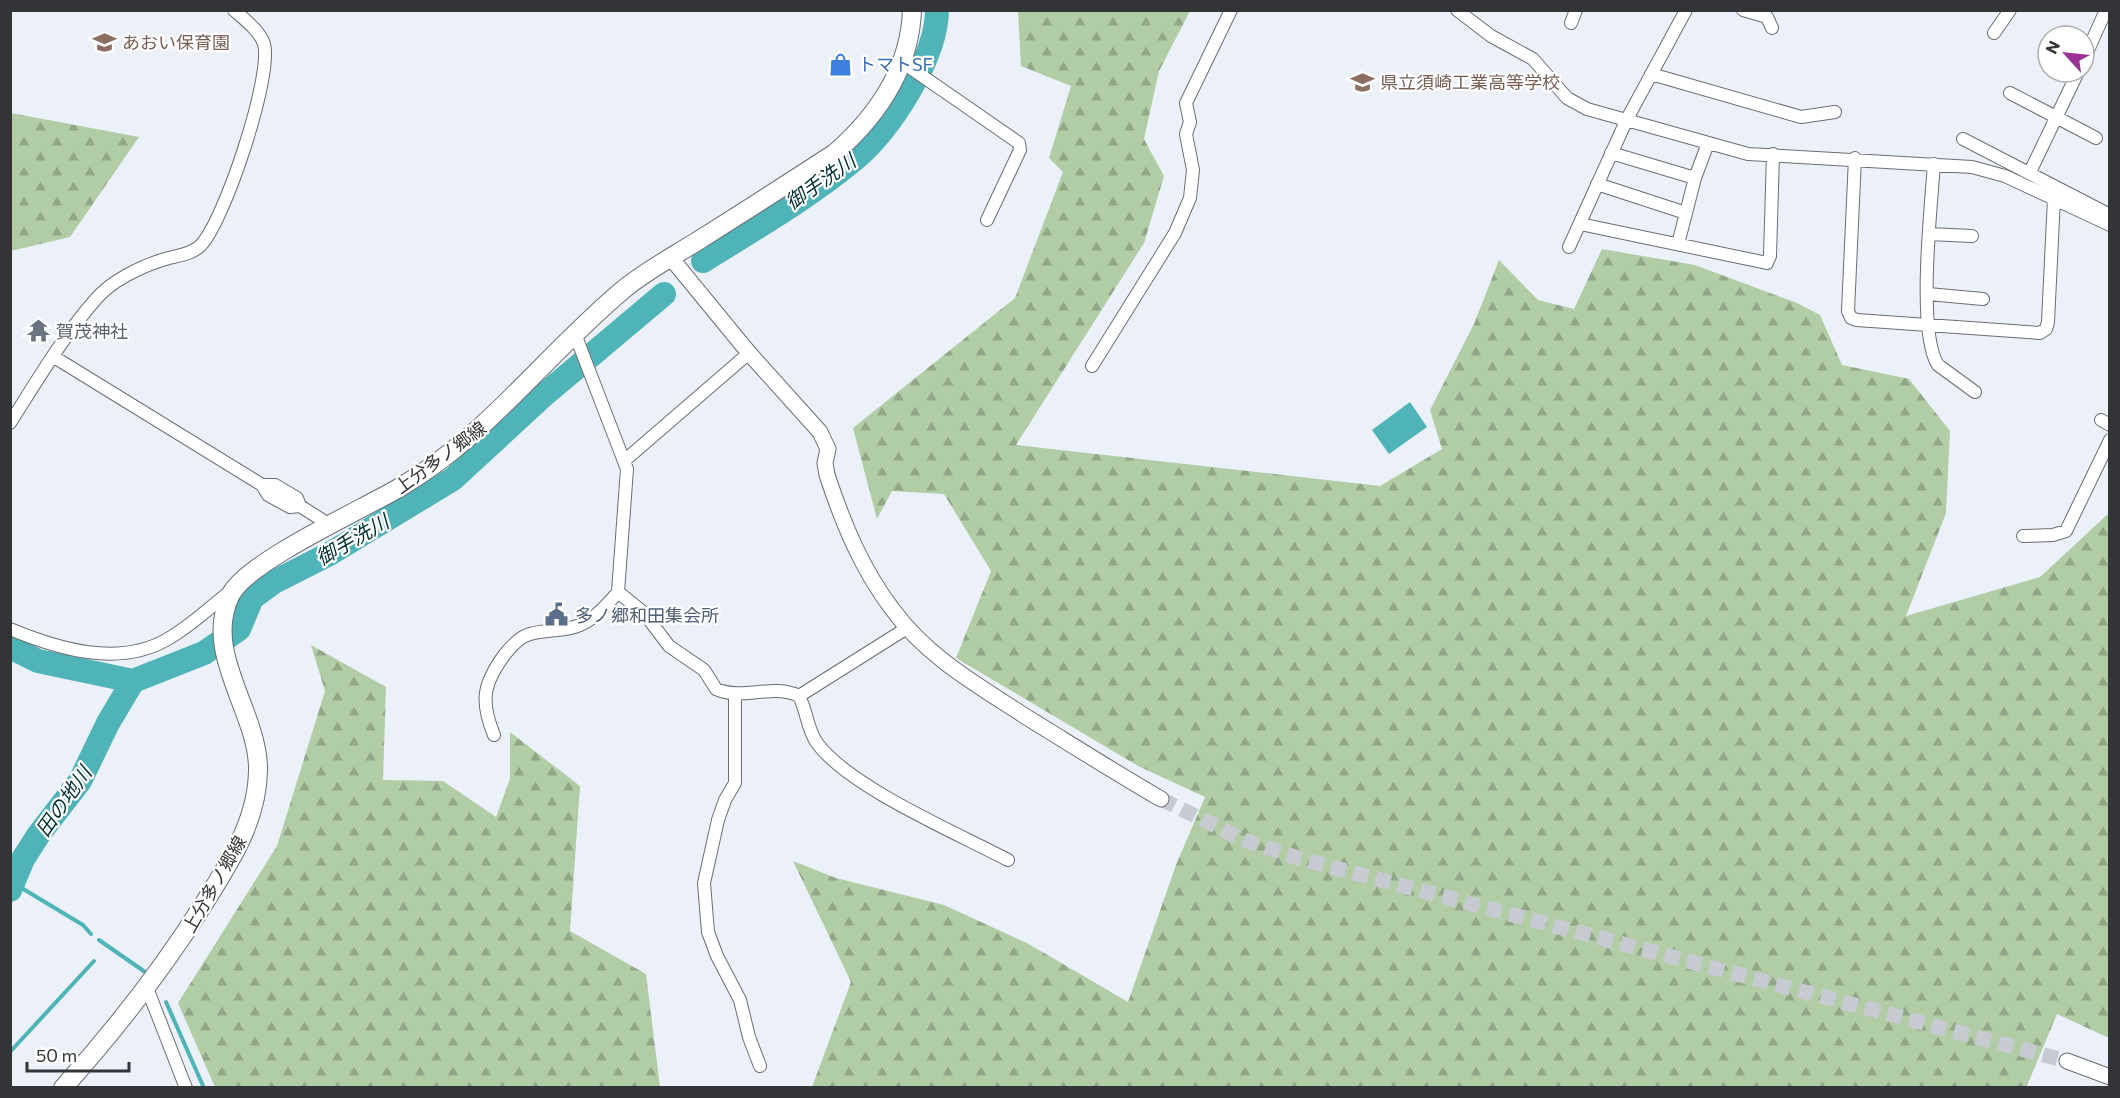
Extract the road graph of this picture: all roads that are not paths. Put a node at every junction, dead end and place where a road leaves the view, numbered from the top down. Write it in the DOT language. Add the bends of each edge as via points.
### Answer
graph roads {
  1 [pos="234,10"];
  2 [pos="912,10"];
  3 [pos="1231,10"];
  4 [pos="1457,10"];
  5 [pos="1576,10"];
  6 [pos="1686,10"];
  7 [pos="1743,10"];
  8 [pos="2010,10"];
  9 [pos="2106,10"];
  10 [pos="1571,22"];
  11 [pos="1772,28"];
  12 [pos="2096,32"];
  13 [pos="1994,33"];
  14 [pos="907,66"];
  15 [pos="1651,74"];
  16 [pos="2073,84"];
  17 [pos="2010,93"];
  18 [pos="1835,112"];
  19 [pos="1627,119"];
  20 [pos="2058,119"];
  21 [pos="2096,138"];
  22 [pos="1963,139"];
  23 [pos="1708,143"];
  24 [pos="1611,153"];
  25 [pos="1773,154"];
  26 [pos="1855,158"];
  27 [pos="1934,164"];
  28 [pos="2030,172"];
  29 [pos="1695,178"];
  30 [pos="1597,184"];
  31 [pos="2054,198"];
  32 [pos="1686,213"];
  33 [pos="2109,215"];
  34 [pos="987,220"];
  35 [pos="1580,224"];
  36 [pos="2109,225"];
  37 [pos="1929,234"];
  38 [pos="1972,236"];
  39 [pos="1678,244"];
  40 [pos="1569,247"];
  41 [pos="671,258"];
  42 [pos="1928,294"];
  43 [pos="1983,299"];
  44 [pos="1928,326"];
  45 [pos="577,340"];
  46 [pos="750,353"];
  47 [pos="54,357"];
  48 [pos="1092,366"];
  49 [pos="1976,392"];
  50 [pos="10,423"];
  51 [pos="2109,440"];
  52 [pos="624,461"];
  53 [pos="330,525"];
  54 [pos="2023,536"];
  55 [pos="237,586"];
  56 [pos="618,592"];
  57 [pos="10,628"];
  58 [pos="908,628"];
  59 [pos="735,694"];
  60 [pos="799,696"];
  61 [pos="494,735"];
  62 [pos="1161,799"];
  63 [pos="1008,860"];
  64 [pos="147,988"];
  65 [pos="2067,1061"];
  66 [pos="760,1066"];
  67 [pos="2109,1077"];
  68 [pos="63,1088"];
  69 [pos="186,1088"];
  1 -- 47 [label="street" via="261,37 265,68 250,130 217,219 200,246 105,289"];
  2 -- 14 [label="main road, 上分多ノ郷線"];
  3 -- 48 [label="street" via="1186,103 1190,122 1186,134 1192,170 1190,198 1175,233"];
  4 -- 19 [label="street" via="1491,36 1533,59 1576,105"];
  5 -- 10 [label="street"];
  6 -- 15 [label="street"];
  7 -- 11 [label="street" via="1767,17"];
  8 -- 13 [label="street"];
  9 -- 12 [label="street"];
  14 -- 34 [label="street" via="1019,144 1020,150"];
  14 -- 41 [label="main road, 上分多ノ郷線" via="873,114 834,153"];
  15 -- 18 [label="street" via="1801,117"];
  15 -- 19 [label="street"];
  16 -- 20 [label="street"];
  17 -- 20 [label="street"];
  19 -- 23 [label="street"];
  19 -- 24 [label="street"];
  20 -- 21 [label="street"];
  20 -- 28 [label="street"];
  22 -- 28 [label="street"];
  23 -- 25 [label="street" via="1743,153"];
  23 -- 29 [label="street"];
  24 -- 29 [label="street"];
  24 -- 30 [label="street"];
  25 -- 26 [label="street"];
  25 -- 39 [label="street" via="1767,263"];
  26 -- 27 [label="street"];
  26 -- 44 [label="street" via="1848,311 1851,318"];
  27 -- 31 [label="street" via="1996,173"];
  27 -- 37 [label="street"];
  28 -- 33 [label="street"];
  29 -- 32 [label="street"];
  30 -- 32 [label="street"];
  30 -- 35 [label="street"];
  31 -- 36 [label="street"];
  31 -- 44 [label="street" via="2046,329 2040,333"];
  32 -- 39 [label="street"];
  35 -- 39 [label="street"];
  35 -- 40 [label="street"];
  37 -- 38 [label="street"];
  37 -- 42 [label="street"];
  41 -- 45 [label="main road, 上分多ノ郷線" via="626,288"];
  41 -- 46 [label="street"];
  42 -- 43 [label="street"];
  42 -- 44 [label="street"];
  44 -- 49 [label="street" via="1938,365"];
  45 -- 52 [label="street"];
  45 -- 53 [label="main road, 上分多ノ郷線" via="447,456"];
  46 -- 52 [label="street"];
  46 -- 58 [label="street" via="820,432 828,446 826,475 860,557"];
  47 -- 50 [label="street"];
  47 -- 53 [label="street" via="262,485 275,485 297,498 300,506"];
  51 -- 54 [label="street" via="2066,531"];
  52 -- 56 [label="street" via="628,476"];
  53 -- 55 [label="main road, 上分多ノ郷線" via="274,558"];
  55 -- 57 [label="street" via="166,640 137,651 105,654 74,650"];
  55 -- 64 [label="main road, 上分多ノ郷線" via="226,610 223,640 258,761 254,805 242,840"];
  56 -- 59 [label="street" via="644,613 669,646 704,670 716,689"];
  56 -- 61 [label="street" via="579,626 528,634 511,646 486,688 487,717"];
  58 -- 60 [label="street"];
  58 -- 62 [label="street" via="933,654 968,680"];
  59 -- 60 [label="street" via="784,690"];
  59 -- 66 [label="street" via="735,783 718,820 704,883 708,932 740,1000"];
  60 -- 63 [label="street" via="816,742 840,766 881,793"];
  64 -- 68 [label="main road, 上分多ノ郷線"];
  64 -- 69 [label="street"];
  65 -- 67 [label="street"];
}
